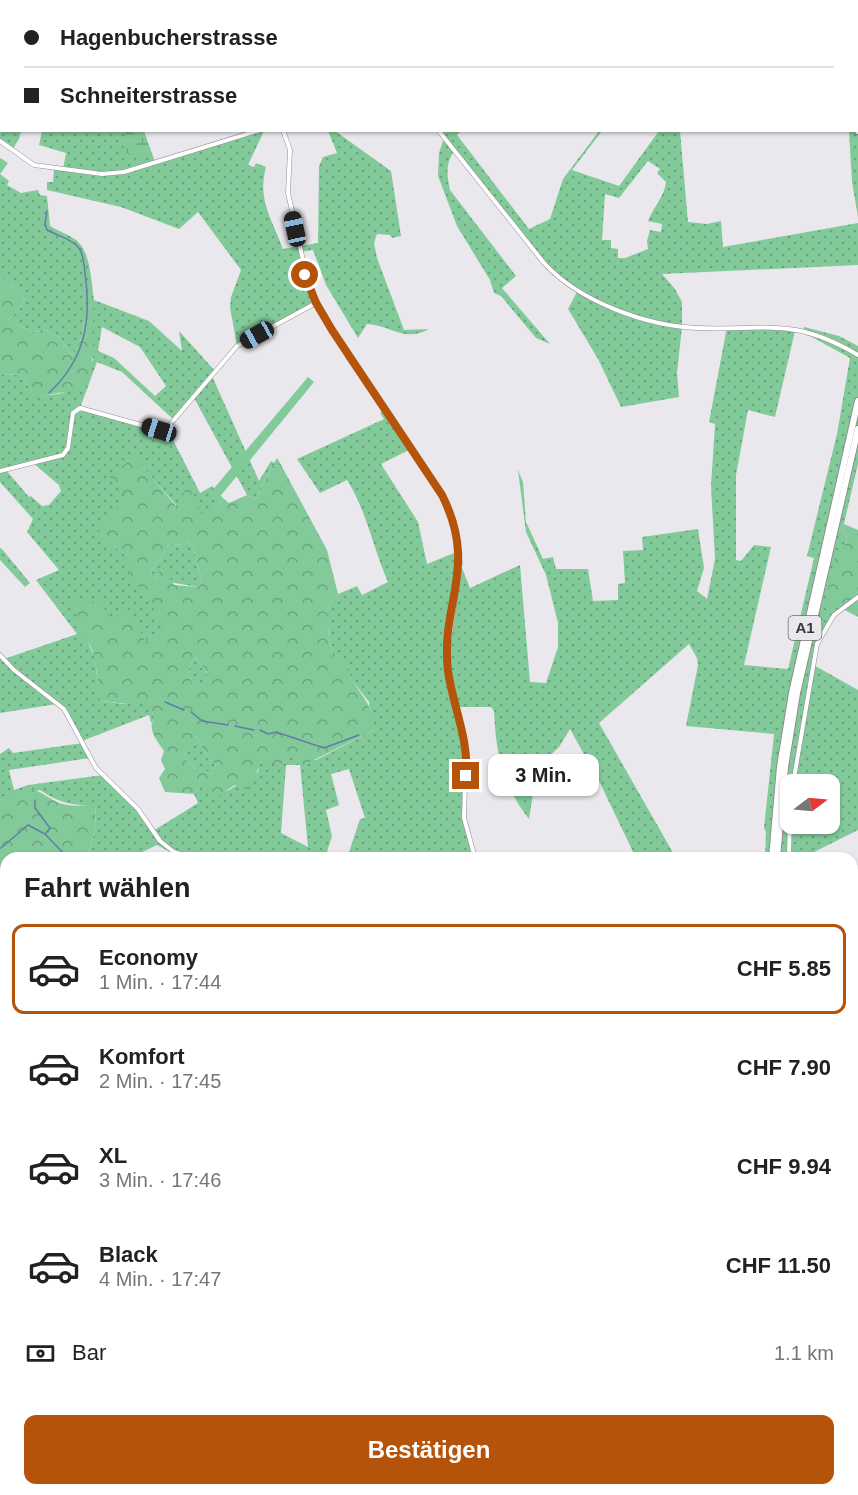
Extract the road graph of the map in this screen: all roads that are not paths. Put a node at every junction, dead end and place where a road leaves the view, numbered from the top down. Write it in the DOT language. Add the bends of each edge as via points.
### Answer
graph roads {
  1 [pos="254,132"];
  2 [pos="284,132"];
  3 [pos="440,132"];
  4 [pos="0,141"];
  5 [pos="316,303"];
  6 [pos="858,355"];
  7 [pos="858,401"];
  8 [pos="858,429"];
  9 [pos="0,471"];
  10 [pos="858,597"];
  11 [pos="0,655"];
  12 [pos="795,774"];
  13 [pos="790,834"];
  14 [pos="174,852"];
  15 [pos="473,852"];
  16 [pos="773,852"];
  17 [pos="778,852"];
  18 [pos="789,852"];
  1 -- 4 [label="street" via="108,174 34,165"];
  2 -- 5 [label="street" via="290,150 291,210 305,275"];
  3 -- 6 [label="street" via="544,263 579,290 615,309 660,324 700,328 788,327 820,335"];
  5 -- 9 [label="street" via="237,346 167,428 159,430 80,408 73,413 68,448 63,455"];
  5 -- 15 [label="street" via="442,495 455,528 460,563 448,672 466,749 464,818"];
  7 -- 16 [label="highway, A1" via="792,693"];
  8 -- 17 [label="highway, A1" via="797,693"];
  10 -- 12 [label="street" via="827,623 817,644"];
  11 -- 14 [label="street" via="64,710 96,768 138,808 160,841"];
  13 -- 18 [label="street"];
}
